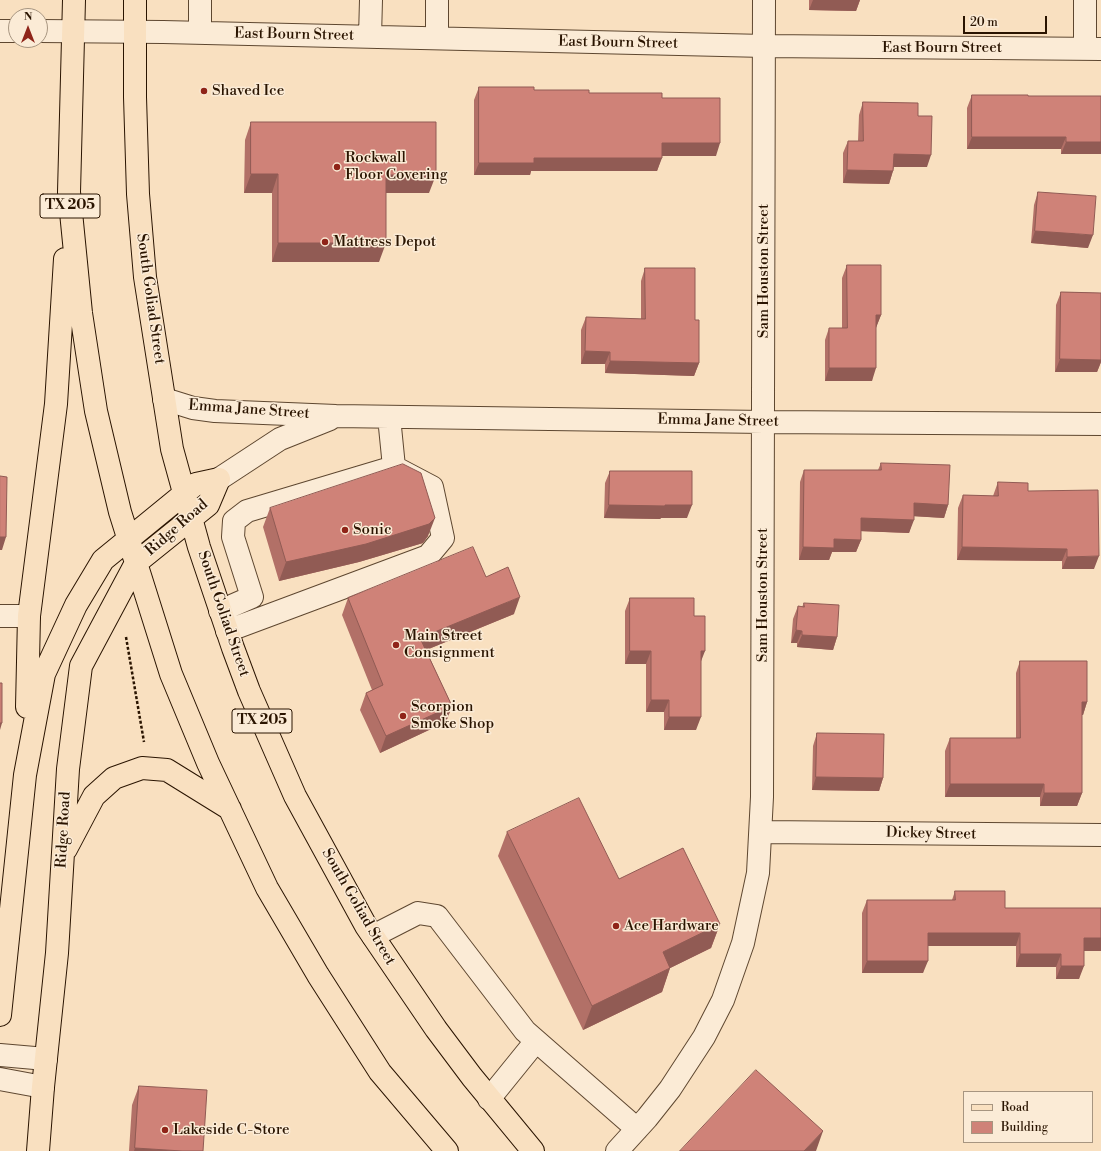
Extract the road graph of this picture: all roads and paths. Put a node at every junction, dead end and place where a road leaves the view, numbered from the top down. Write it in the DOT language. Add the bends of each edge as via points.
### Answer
graph roads {
  1 [pos="74,0"];
  2 [pos="135,0"];
  3 [pos="200,0"];
  4 [pos="372,0"];
  5 [pos="437,0"];
  6 [pos="764,0"];
  7 [pos="1084,0"];
  8 [pos="48,32"];
  9 [pos="74,32"];
  10 [pos="134,32"];
  11 [pos="200,33"];
  12 [pos="370,37"];
  13 [pos="437,38"];
  14 [pos="765,46"];
  15 [pos="1093,49"];
  16 [pos="69,192"];
  17 [pos="164,399"];
  18 [pos="336,416"];
  19 [pos="389,417"];
  20 [pos="764,422"];
  21 [pos="1101,424"];
  22 [pos="394,467"];
  23 [pos="219,480"];
  24 [pos="185,493"];
  25 [pos="192,518"];
  26 [pos="128,539"];
  27 [pos="136,563"];
  28 [pos="0,616"];
  29 [pos="29,616"];
  30 [pos="224,621"];
  31 [pos="126,636"];
  32 [pos="144,743"];
  33 [pos="25,775"];
  34 [pos="230,809"];
  35 [pos="761,832"];
  36 [pos="1101,835"];
  37 [pos="63,855"];
  38 [pos="372,936"];
  39 [pos="0,1015"];
  40 [pos="536,1041"];
  41 [pos="0,1055"];
  42 [pos="46,1059"];
  43 [pos="0,1080"];
  44 [pos="43,1087"];
  45 [pos="489,1099"];
  46 [pos="637,1129"];
  47 [pos="38,1151"];
  48 [pos="448,1151"];
  49 [pos="533,1151"];
  50 [pos="616,1151"];
  1 -- 9 [label="main road, TX 205"];
  2 -- 10 [label="main road, South Goliad Street / TX 205"];
  3 -- 11 [label="street"];
  4 -- 12 [label="street"];
  5 -- 13 [label="street"];
  6 -- 14 [label="street, Sam Houston Street"];
  7 -- 15 [label="street"];
  8 -- 9 [label="street, East Bourn Street"];
  9 -- 10 [label="street, East Bourn Street"];
  9 -- 16 [label="main road, TX 205"];
  10 -- 11 [label="street, East Bourn Street"];
  10 -- 17 [label="main road, South Goliad Street / TX 205" via="141,240"];
  11 -- 12 [label="street, East Bourn Street"];
  12 -- 13 [label="street, East Bourn Street"];
  13 -- 14 [label="street, East Bourn Street"];
  14 -- 15 [label="street, East Bourn Street"];
  14 -- 20 [label="street, Sam Houston Street"];
  16 -- 26 [label="main road, TX 205" via="81,313 96,411"];
  16 -- 29 [label="main road" via="56,404"];
  17 -- 18 [label="street, Emma Jane Street" via="214,411"];
  17 -- 24 [label="main road, South Goliad Street / TX 205" via="172,449"];
  18 -- 19 [label="street, Emma Jane Street"];
  18 -- 23 [label="street, Emma Jane Street" via="280,439"];
  19 -- 20 [label="street, Emma Jane Street"];
  19 -- 22 [label="street"];
  20 -- 21 [label="street, Emma Jane Street"];
  20 -- 35 [label="street, Sam Houston Street"];
  22 -- 30 [label="street" via="247,511 234,521 232,536 252,597"];
  22 -- 30 [label="street" via="432,487 443,538 428,556"];
  23 -- 24 [label="main road, Ridge Road" via="196,484"];
  23 -- 25 [label="main road, Ridge Road" via="208,505"];
  24 -- 25 [label="main road, South Goliad Street / TX 205"];
  24 -- 26 [label="main road, Ridge Road"];
  25 -- 27 [label="main road, Ridge Road"];
  25 -- 30 [label="main road, South Goliad Street / TX 205"];
  26 -- 27 [label="main road, TX 205"];
  26 -- 33 [label="main road, Ridge Road" via="103,560 76,605 44,674"];
  27 -- 34 [label="main road, TX 205" via="171,674"];
  27 -- 37 [label="main road, Ridge Road" via="81,666 68,769"];
  28 -- 29 [label="street"];
  29 -- 33 [label="main road"];
  30 -- 38 [label="main road, South Goliad Street / TX 205" via="249,691 295,796"];
  31 -- 32 [label="path"];
  33 -- 39 [label="main road, Ridge Road"];
  34 -- 37 [label="main road" via="167,770 142,768 114,778 94,796"];
  34 -- 48 [label="main road, TX 205" via="267,888 318,975 380,1072"];
  35 -- 36 [label="street, Dickey Street"];
  35 -- 46 [label="street, Sam Houston Street" via="758,873 743,943 723,1000 704,1037 670,1089"];
  37 -- 42 [label="main road, Ridge Road" via="57,952"];
  38 -- 40 [label="street" via="418,913 438,916 525,1031"];
  38 -- 45 [label="main road, South Goliad Street / TX 205" via="436,1029"];
  40 -- 45 [label="street"];
  40 -- 46 [label="street"];
  41 -- 42 [label="street"];
  42 -- 44 [label="main road, Ridge Road"];
  43 -- 44 [label="street"];
  44 -- 47 [label="main road, Ridge Road"];
  45 -- 49 [label="main road, South Goliad Street / TX 205"];
  46 -- 50 [label="street, Sam Houston Street"];
}
